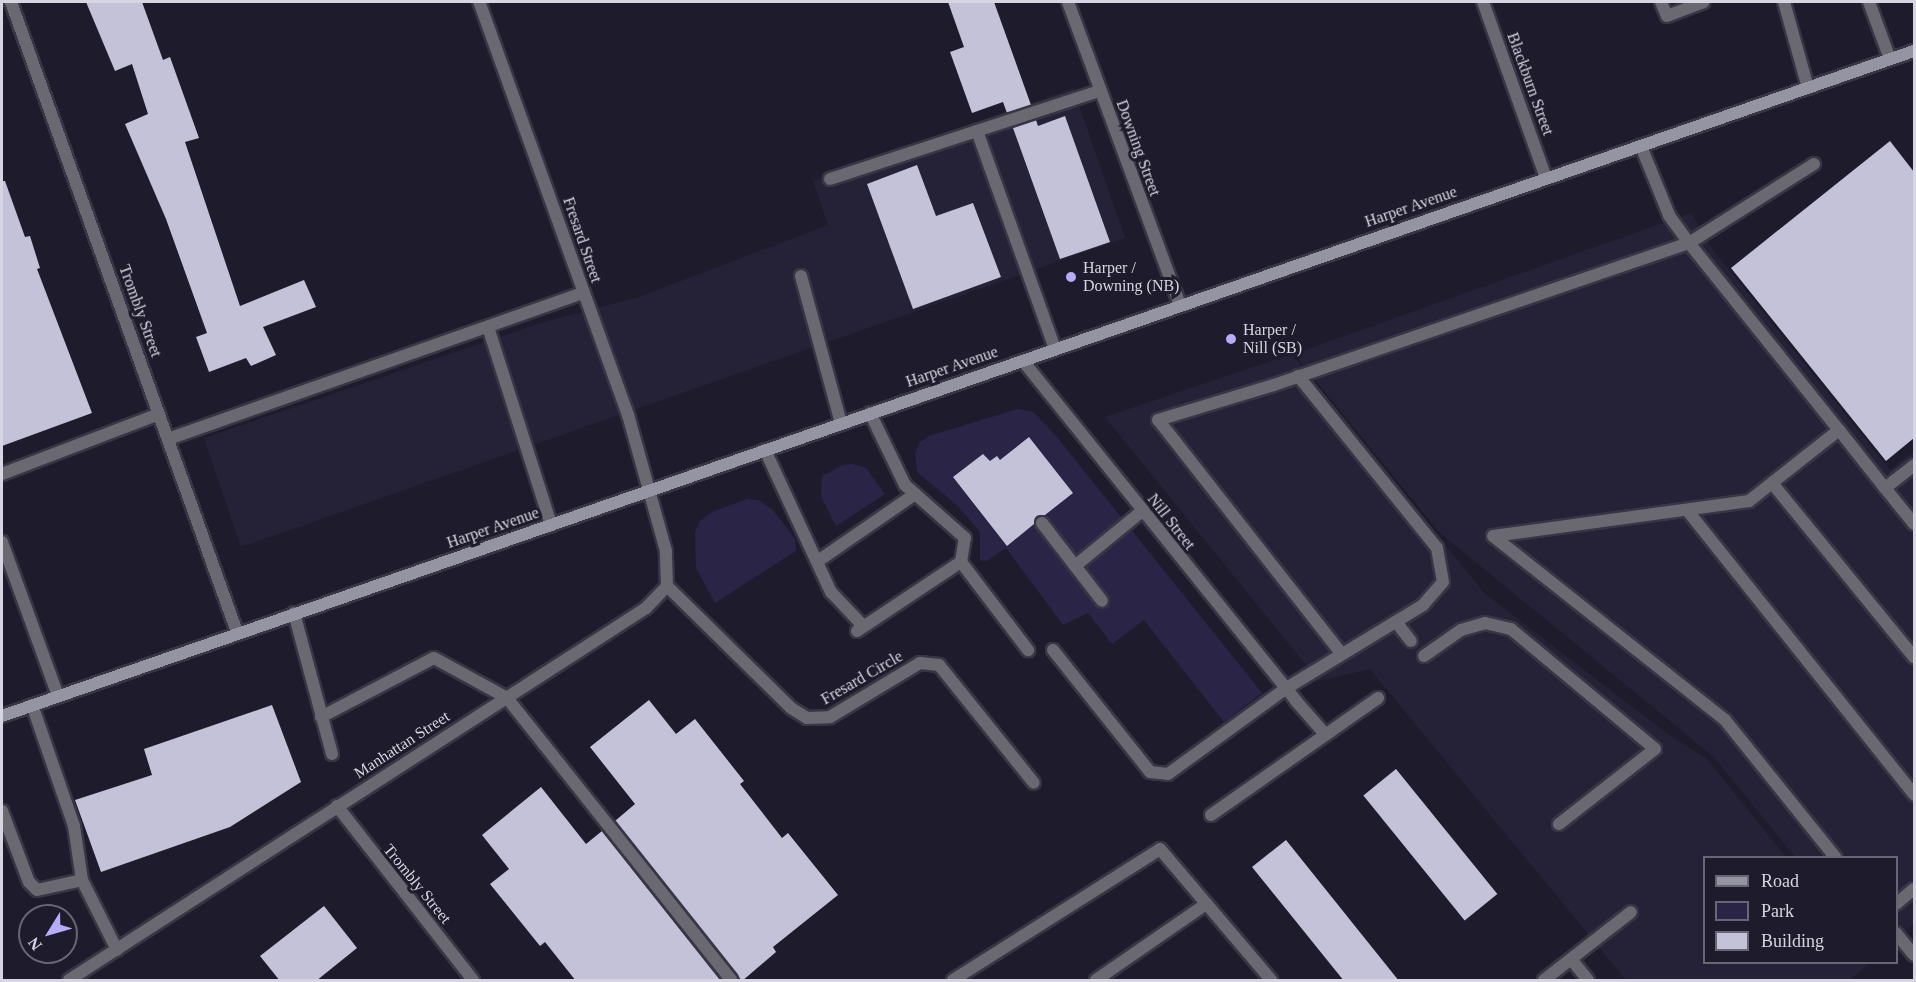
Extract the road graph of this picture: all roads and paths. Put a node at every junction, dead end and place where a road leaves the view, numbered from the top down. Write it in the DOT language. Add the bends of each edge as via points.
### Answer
graph roads {
  1 [pos="11,2"];
  2 [pos="480,2"];
  3 [pos="1068,2"];
  4 [pos="1483,2"];
  5 [pos="1662,2"];
  6 [pos="1703,2"];
  7 [pos="1784,2"];
  8 [pos="1869,2"];
  9 [pos="1914,51"];
  10 [pos="1890,59"];
  11 [pos="1808,88"];
  12 [pos="1100,91"];
  13 [pos="977,131"];
  14 [pos="1641,146"];
  15 [pos="1814,164"];
  16 [pos="1546,178"];
  17 [pos="830,180"];
  18 [pos="1689,243"];
  19 [pos="801,276"];
  20 [pos="583,293"];
  21 [pos="1180,304"];
  22 [pos="488,327"];
  23 [pos="1055,349"];
  24 [pos="1023,361"];
  25 [pos="1298,376"];
  26 [pos="870,413"];
  27 [pos="159,414"];
  28 [pos="841,423"];
  29 [pos="1839,430"];
  30 [pos="168,439"];
  31 [pos="765,450"];
  32 [pos="1914,465"];
  33 [pos="2,474"];
  34 [pos="1772,483"];
  35 [pos="1885,488"];
  36 [pos="652,490"];
  37 [pos="915,494"];
  38 [pos="1687,510"];
  39 [pos="1141,512"];
  40 [pos="1042,524"];
  41 [pos="552,525"];
  42 [pos="1914,525"];
  43 [pos="2,542"];
  44 [pos="818,561"];
  45 [pos="961,562"];
  46 [pos="1075,566"];
  47 [pos="667,586"];
  48 [pos="1102,601"];
  49 [pos="294,614"];
  50 [pos="1396,622"];
  51 [pos="237,632"];
  52 [pos="1411,641"];
  53 [pos="1028,650"];
  54 [pos="1053,650"];
  55 [pos="1341,653"];
  56 [pos="1424,656"];
  57 [pos="1914,657"];
  58 [pos="1285,689"];
  59 [pos="58,696"];
  60 [pos="507,698"];
  61 [pos="1378,698"];
  62 [pos="33,705"];
  63 [pos="2,716"];
  64 [pos="321,717"];
  65 [pos="1325,735"];
  66 [pos="332,754"];
  67 [pos="1034,783"];
  68 [pos="1914,794"];
  69 [pos="337,806"];
  70 [pos="2,811"];
  71 [pos="1211,815"];
  72 [pos="1559,824"];
  73 [pos="1834,856"];
  74 [pos="82,880"];
  75 [pos="1914,889"];
  76 [pos="1898,902"];
  77 [pos="1206,904"];
  78 [pos="1631,912"];
  79 [pos="1898,935"];
  80 [pos="117,950"];
  81 [pos="1914,955"];
  82 [pos="1571,959"];
  83 [pos="1268,977"];
  84 [pos="69,981"];
  85 [pos="473,981"];
  86 [pos="731,981"];
  87 [pos="953,981"];
  88 [pos="1096,981"];
  89 [pos="1544,981"];
  90 [pos="1588,981"];
  1 -- 27 [label="street, Trombly Street"];
  2 -- 20 [label="street, Fresard Street"];
  3 -- 12 [label="street, Downing Street"];
  4 -- 16 [label="street, Blackburn Street"];
  5 -- 6 [label="street" via="1667,16"];
  7 -- 11 [label="street"];
  8 -- 10 [label="street"];
  9 -- 10 [label="main road, Harper Avenue"];
  10 -- 11 [label="main road, Harper Avenue"];
  11 -- 14 [label="main road, Harper Avenue"];
  12 -- 13 [label="street"];
  12 -- 21 [label="street, Downing Street"];
  13 -- 17 [label="street"];
  13 -- 23 [label="street"];
  14 -- 16 [label="main road, Harper Avenue"];
  14 -- 18 [label="street" via="1669,215"];
  15 -- 18 [label="street"];
  16 -- 21 [label="main road, Harper Avenue"];
  18 -- 25 [label="street"];
  18 -- 29 [label="street"];
  19 -- 28 [label="street"];
  20 -- 22 [label="street"];
  20 -- 36 [label="street, Fresard Street"];
  21 -- 23 [label="main road, Harper Avenue"];
  22 -- 30 [label="street"];
  22 -- 41 [label="street"];
  23 -- 24 [label="main road, Harper Avenue"];
  24 -- 26 [label="main road, Harper Avenue"];
  24 -- 39 [label="street, Nill Street"];
  25 -- 50 [label="street" via="1437,548 1443,582 1423,605"];
  25 -- 55 [label="street" via="1158,420"];
  26 -- 28 [label="main road, Harper Avenue"];
  26 -- 37 [label="street" via="905,485"];
  27 -- 30 [label="street, Trombly Street"];
  27 -- 33 [label="street"];
  28 -- 31 [label="main road, Harper Avenue"];
  29 -- 34 [label="street"];
  29 -- 35 [label="street"];
  30 -- 51 [label="street, Trombly Street"];
  31 -- 36 [label="main road, Harper Avenue"];
  31 -- 44 [label="street"];
  32 -- 35 [label="street"];
  34 -- 38 [label="street" via="1749,501"];
  34 -- 57 [label="street"];
  35 -- 42 [label="street"];
  36 -- 41 [label="main road, Harper Avenue"];
  36 -- 47 [label="street" via="666,551"];
  37 -- 44 [label="street"];
  37 -- 45 [label="street" via="965,538"];
  38 -- 68 [label="street"];
  38 -- 73 [label="street" via="1493,536 1725,720"];
  39 -- 46 [label="street"];
  39 -- 58 [label="street, Nill Street"];
  40 -- 46 [label="street"];
  41 -- 49 [label="main road, Harper Avenue"];
  43 -- 59 [label="street"];
  44 -- 45 [label="street" via="831,592 860,628"];
  45 -- 53 [label="street"];
  46 -- 48 [label="street"];
  47 -- 60 [label="street, Manhattan Street" via="646,608"];
  47 -- 67 [label="street, Fresard Circle" via="791,708 807,718 830,717 920,663 939,665"];
  49 -- 51 [label="main road, Harper Avenue"];
  49 -- 64 [label="street"];
  50 -- 52 [label="street"];
  50 -- 55 [label="street"];
  51 -- 59 [label="main road, Harper Avenue"];
  54 -- 58 [label="street" via="1150,772 1168,774"];
  55 -- 58 [label="street"];
  56 -- 72 [label="street" via="1461,630 1485,623 1511,629 1655,749"];
  58 -- 65 [label="street, Nill Street"];
  59 -- 62 [label="main road, Harper Avenue"];
  60 -- 64 [label="street" via="434,658"];
  60 -- 69 [label="street, Manhattan Street"];
  60 -- 86 [label="street"];
  61 -- 65 [label="street"];
  62 -- 63 [label="main road, Harper Avenue"];
  62 -- 74 [label="street" via="74,826"];
  64 -- 66 [label="street"];
  65 -- 71 [label="street"];
  69 -- 80 [label="street, Manhattan Street"];
  69 -- 85 [label="street, Trombly Street"];
  70 -- 74 [label="street" via="29,882 37,890"];
  74 -- 80 [label="street"];
  75 -- 76 [label="street"];
  77 -- 83 [label="street"];
  77 -- 87 [label="street" via="1160,849"];
  77 -- 88 [label="street"];
  78 -- 82 [label="street"];
  79 -- 81 [label="street"];
  80 -- 84 [label="street, Manhattan Street"];
  82 -- 89 [label="street"];
  82 -- 90 [label="street"];
}
